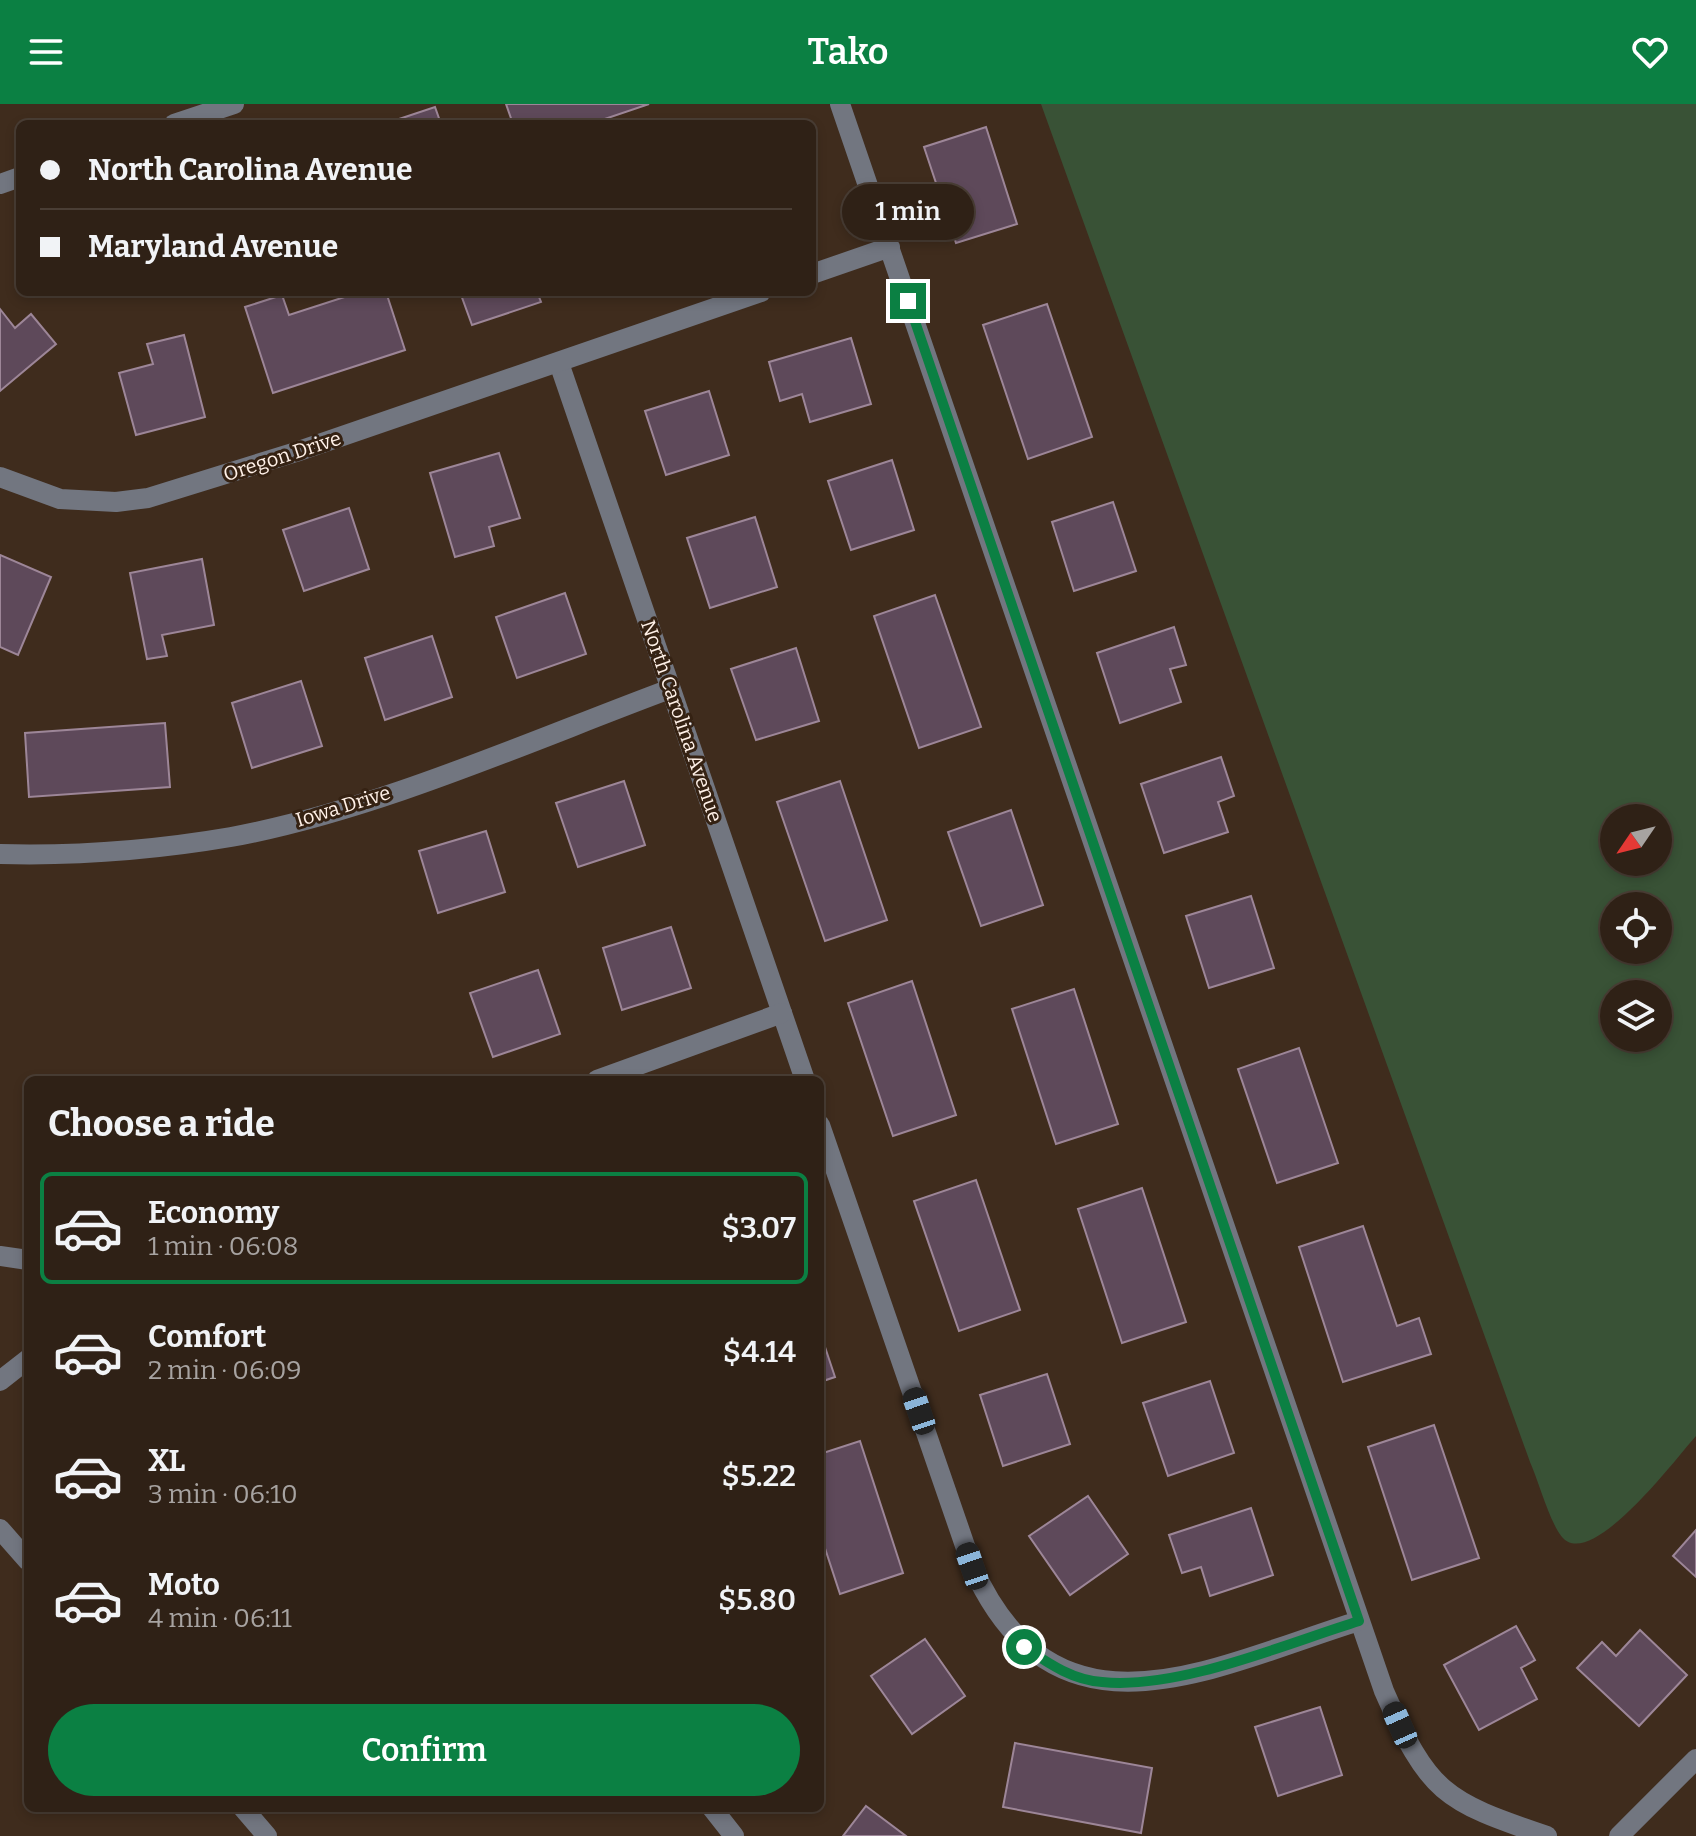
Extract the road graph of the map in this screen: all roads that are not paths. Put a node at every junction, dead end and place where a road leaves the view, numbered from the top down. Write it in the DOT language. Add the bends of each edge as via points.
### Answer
graph roads {
  1 [pos="234,104"];
  2 [pos="840,104"];
  3 [pos="186,120"];
  4 [pos="890,247"];
  5 [pos="816,273"];
  6 [pos="750,296"];
  7 [pos="559,363"];
  8 [pos="0,477"];
  9 [pos="670,689"];
  10 [pos="0,854"];
  11 [pos="782,1013"];
  12 [pos="608,1076"];
  13 [pos="804,1076"];
  14 [pos="824,1137"];
  15 [pos="0,1256"];
  16 [pos="24,1259"];
  17 [pos="24,1362"];
  18 [pos="0,1381"];
  19 [pos="0,1529"];
  20 [pos="24,1556"];
  21 [pos="1359,1621"];
  22 [pos="1696,1759"];
  23 [pos="246,1812"];
  24 [pos="715,1812"];
  25 [pos="267,1836"];
  26 [pos="734,1836"];
  27 [pos="1547,1836"];
  28 [pos="1619,1836"];
  1 -- 3 [label="street"];
  2 -- 4 [label="street"];
  4 -- 5 [label="street"];
  4 -- 21 [label="street"];
  6 -- 7 [label="street, Oregon Drive"];
  7 -- 8 [label="street, Oregon Drive" via="148,498 60,499"];
  7 -- 9 [label="street, North Carolina Avenue"];
  9 -- 10 [label="street, Iowa Drive" via="404,788 233,836 144,849"];
  9 -- 11 [label="street, North Carolina Avenue"];
  11 -- 12 [label="street"];
  11 -- 13 [label="street, North Carolina Avenue"];
  14 -- 21 [label="street" via="972,1566 990,1603 1024,1647 1074,1676 1127,1682 1186,1674"];
  15 -- 16 [label="street"];
  17 -- 18 [label="street"];
  19 -- 20 [label="street"];
  21 -- 27 [label="street" via="1400,1725 1429,1776 1479,1812"];
  22 -- 28 [label="street"];
  23 -- 25 [label="street"];
  24 -- 26 [label="street"];
}
